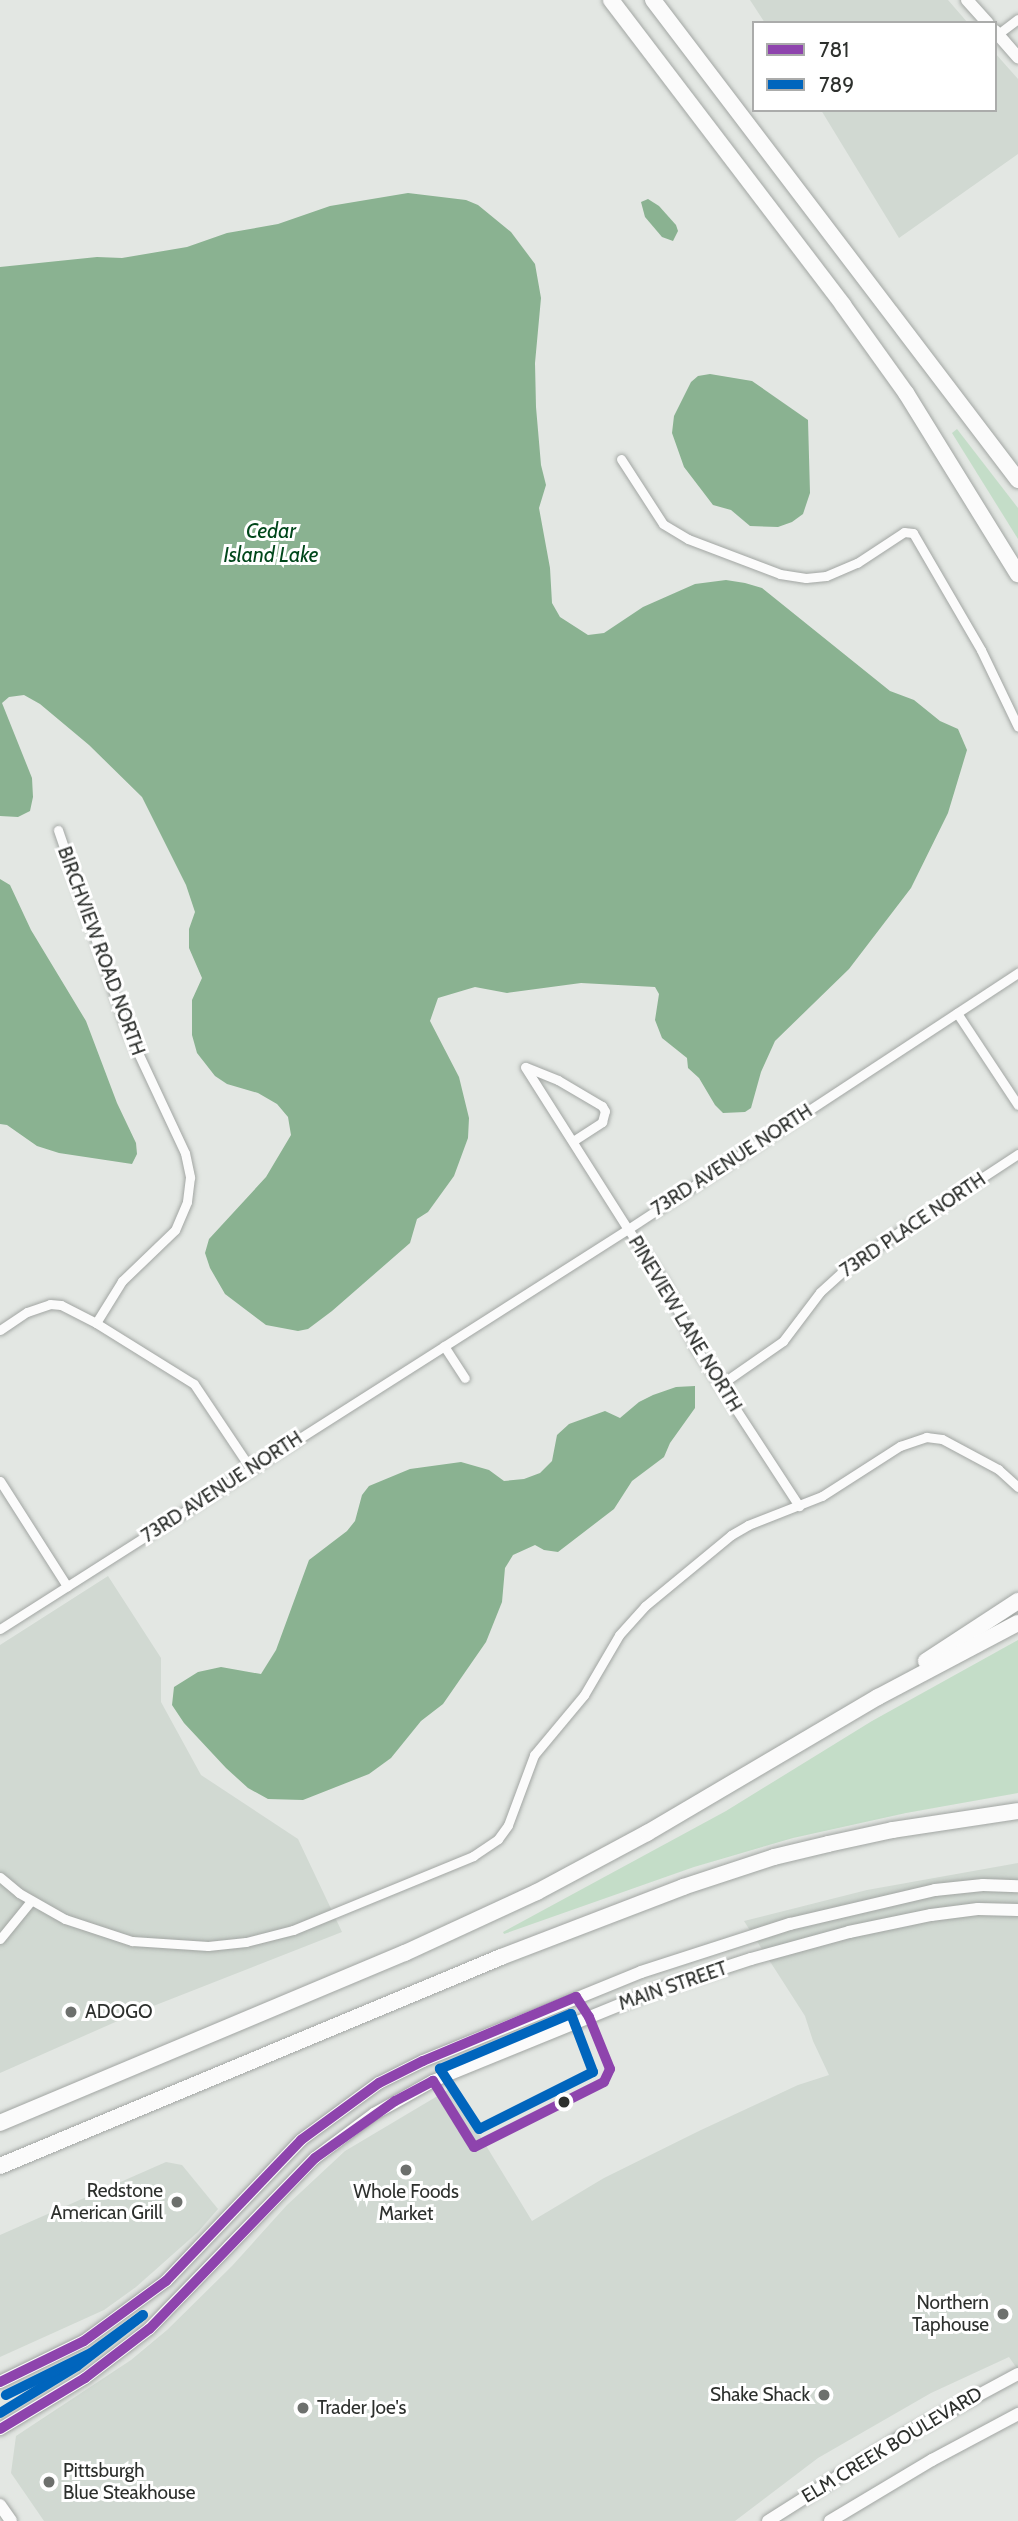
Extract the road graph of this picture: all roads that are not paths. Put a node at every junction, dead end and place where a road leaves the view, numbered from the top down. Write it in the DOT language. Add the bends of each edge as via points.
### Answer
graph roads {
  1 [pos="611,0"];
  2 [pos="653,0"];
  3 [pos="967,0"];
  4 [pos="1018,19"];
  5 [pos="986,21"];
  6 [pos="997,32"];
  7 [pos="997,34"];
  8 [pos="1018,57"];
  9 [pos="621,459"];
  10 [pos="1018,480"];
  11 [pos="1018,574"];
  12 [pos="1018,727"];
  13 [pos="58,830"];
  14 [pos="1018,973"];
  15 [pos="957,1013"];
  16 [pos="1018,1105"];
  17 [pos="573,1141"];
  18 [pos="1018,1154"];
  19 [pos="628,1228"];
  20 [pos="96,1323"];
  21 [pos="0,1330"];
  22 [pos="444,1346"];
  23 [pos="465,1378"];
  24 [pos="720,1385"];
  25 [pos="251,1469"];
  26 [pos="0,1481"];
  27 [pos="1018,1487"];
  28 [pos="799,1506"];
  29 [pos="67,1586"];
  30 [pos="1018,1601"];
  31 [pos="1018,1623"];
  32 [pos="0,1629"];
  33 [pos="809,1738"];
  34 [pos="1018,1812"];
  35 [pos="0,1877"];
  36 [pos="1018,1886"];
  37 [pos="31,1901"];
  38 [pos="1018,1910"];
  39 [pos="0,1939"];
  40 [pos="0,2123"];
  41 [pos="99,2126"];
  42 [pos="0,2166"];
  43 [pos="0,2171"];
  44 [pos="1018,2374"];
  45 [pos="0,2382"];
  46 [pos="1018,2414"];
  47 [pos="0,2429"];
  48 [pos="0,2505"];
  49 [pos="11,2521"];
  50 [pos="768,2521"];
  51 [pos="831,2521"];
  1 -- 11 [label="highway" via="898,382"];
  2 -- 10 [label="highway"];
  3 -- 5 [label="street"];
  4 -- 6 [label="street"];
  7 -- 8 [label="street"];
  9 -- 12 [label="street" via="663,524 688,539 780,574 826,576 857,563 904,532 913,533 981,650"];
  13 -- 20 [label="street, BIRCHVIEW ROAD NORTH" via="125,1025 184,1153 190,1177 176,1230 122,1281"];
  14 -- 15 [label="street, 73RD AVENUE NORTH"];
  15 -- 16 [label="street"];
  15 -- 19 [label="street, 73RD AVENUE NORTH"];
  17 -- 17 [label="street, PINEVIEW LANE NORTH" via="602,1122 602,1106 525,1067"];
  17 -- 19 [label="street, PINEVIEW LANE NORTH"];
  18 -- 24 [label="street, 73RD PLACE NORTH" via="852,1263 820,1292 783,1341"];
  19 -- 22 [label="street, 73RD AVENUE NORTH"];
  19 -- 24 [label="street, PINEVIEW LANE NORTH" via="664,1282 687,1333"];
  20 -- 21 [label="street" via="50,1304 27,1312"];
  20 -- 25 [label="street" via="194,1384"];
  22 -- 23 [label="street"];
  22 -- 25 [label="street, 73RD AVENUE NORTH"];
  24 -- 28 [label="street, PINEVIEW LANE NORTH"];
  25 -- 29 [label="street, 73RD AVENUE NORTH"];
  26 -- 29 [label="street"];
  27 -- 28 [label="street" via="998,1469 942,1439 926,1437 900,1446"];
  28 -- 37 [label="street" via="732,1535 630,1621 584,1695 534,1755 508,1825 498,1839 473,1856 293,1930 246,1942 171,1946 132,1941 98,1932"];
  29 -- 32 [label="street, 73RD AVENUE NORTH"];
  30 -- 33 [label="highway"];
  31 -- 33 [label="highway"];
  33 -- 40 [label="highway" via="607,1856 503,1908"];
  34 -- 41 [label="highway" via="828,1844 683,1887 501,1957"];
  35 -- 37 [label="street"];
  36 -- 45 [label="street, MAIN STREET" via="935,1890 790,1924 641,1972 423,2061 379,2083 301,2140 166,2281 84,2342"];
  37 -- 39 [label="street"];
  38 -- 47 [label="street, MAIN STREET" via="931,1915 751,1959 640,1996 433,2081 374,2114 315,2158 149,2329 85,2378"];
  41 -- 42 [label="highway"];
  41 -- 43 [label="highway"];
  44 -- 50 [label="street, ELM CREEK BOULEVARD" via="899,2438"];
  46 -- 51 [label="street, ELM CREEK BOULEVARD"];
  48 -- 49 [label="street"];
}
